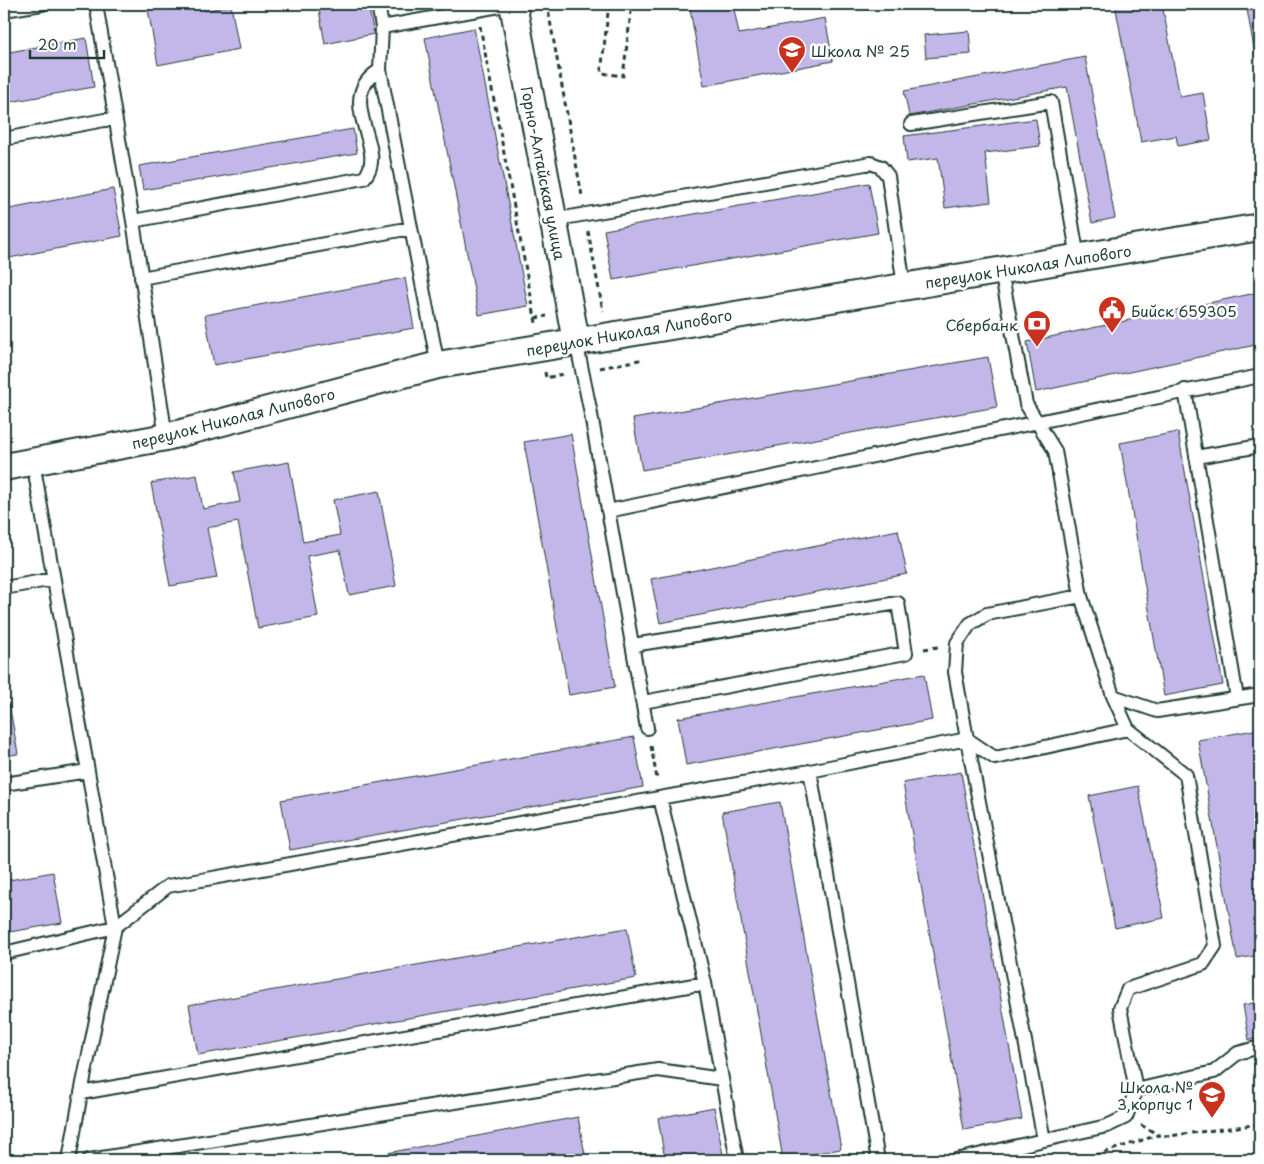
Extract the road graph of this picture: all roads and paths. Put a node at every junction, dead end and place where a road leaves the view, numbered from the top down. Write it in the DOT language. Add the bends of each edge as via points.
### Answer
graph roads {
  1 [pos="42,4"];
  2 [pos="96,4"];
  3 [pos="378,4"];
  4 [pos="512,4"];
  5 [pos="547,4"];
  6 [pos="609,5"];
  7 [pos="631,6"];
  8 [pos="4,10"];
  9 [pos="477,10"];
  10 [pos="382,27"];
  11 [pos="380,70"];
  12 [pos="115,118"];
  13 [pos="910,124"];
  14 [pos="4,139"];
  15 [pos="585,214"];
  16 [pos="553,220"];
  17 [pos="133,221"];
  18 [pos="1260,227"];
  19 [pos="411,228"];
  20 [pos="1078,258"];
  21 [pos="1000,271"];
  22 [pos="141,278"];
  23 [pos="904,286"];
  24 [pos="602,306"];
  25 [pos="535,318"];
  26 [pos="576,341"];
  27 [pos="438,364"];
  28 [pos="1260,376"];
  29 [pos="1185,390"];
  30 [pos="1038,421"];
  31 [pos="166,437"];
  32 [pos="1260,446"];
  33 [pos="1196,456"];
  34 [pos="33,462"];
  35 [pos="4,467"];
  36 [pos="608,511"];
  37 [pos="54,579"];
  38 [pos="4,588"];
  39 [pos="1081,596"];
  40 [pos="957,643"];
  41 [pos="633,645"];
  42 [pos="906,652"];
  43 [pos="1260,695"];
  44 [pos="1113,696"];
  45 [pos="1238,698"];
  46 [pos="643,702"];
  47 [pos="647,728"];
  48 [pos="1128,729"];
  49 [pos="967,739"];
  50 [pos="88,770"];
  51 [pos="810,771"];
  52 [pos="4,784"];
  53 [pos="660,798"];
  54 [pos="115,927"];
  55 [pos="4,953"];
  56 [pos="705,983"];
  57 [pos="1260,1048"];
  58 [pos="722,1078"];
  59 [pos="1136,1090"];
  60 [pos="81,1093"];
  61 [pos="1260,1124"];
  62 [pos="1044,1140"];
  63 [pos="984,1157"];
  64 [pos="69,1160"];
  65 [pos="89,1160"];
  66 [pos="738,1160"];
  67 [pos="878,1160"];
  68 [pos="956,1160"];
  69 [pos="1069,1160"];
  1 -- 8 [label="lane"];
  2 -- 12 [label="lane"];
  3 -- 10 [label="lane"];
  4 -- 9 [label="lane"];
  4 -- 16 [label="street, Горно-Алтайская улица"];
  5 -- 15 [label="path"];
  6 -- 7 [label="path"];
  6 -- 7 [label="path" via="601,73 623,76"];
  9 -- 10 [label="lane"];
  9 -- 25 [label="path"];
  10 -- 11 [label="lane"];
  11 -- 17 [label="lane" via="369,77 360,96 371,161 370,172 364,178"];
  11 -- 19 [label="lane"];
  12 -- 14 [label="lane"];
  12 -- 17 [label="lane"];
  13 -- 20 [label="lane" via="1051,102"];
  15 -- 16 [label="lane"];
  15 -- 23 [label="lane" via="871,163 881,167 888,176"];
  15 -- 24 [label="path"];
  16 -- 26 [label="street, Горно-Алтайская улица"];
  17 -- 22 [label="lane"];
  18 -- 20 [label="street, переулок Николая Липового"];
  19 -- 22 [label="lane"];
  19 -- 27 [label="lane"];
  20 -- 21 [label="street, переулок Николая Липового"];
  21 -- 23 [label="street, переулок Николая Липового"];
  21 -- 30 [label="lane" via="1026,404"];
  22 -- 31 [label="lane"];
  23 -- 26 [label="street, переулок Николая Липового"];
  26 -- 27 [label="street, переулок Николая Липового"];
  26 -- 36 [label="lane"];
  27 -- 31 [label="street, переулок Николая Липового"];
  28 -- 29 [label="lane"];
  29 -- 30 [label="lane"];
  29 -- 33 [label="lane"];
  30 -- 36 [label="lane"];
  30 -- 39 [label="lane" via="1055,451"];
  31 -- 34 [label="street, переулок Николая Липового"];
  32 -- 33 [label="lane"];
  33 -- 45 [label="lane"];
  34 -- 35 [label="street, переулок Николая Липового"];
  34 -- 37 [label="lane"];
  36 -- 41 [label="lane"];
  37 -- 38 [label="lane"];
  37 -- 50 [label="lane"];
  39 -- 40 [label="lane" via="987,614 970,624"];
  39 -- 44 [label="lane"];
  40 -- 42 [label="path"];
  40 -- 49 [label="lane" via="955,672"];
  41 -- 42 [label="lane" via="898,603"];
  41 -- 46 [label="lane"];
  42 -- 46 [label="lane"];
  43 -- 45 [label="lane"];
  44 -- 45 [label="lane" via="1157,711"];
  44 -- 48 [label="lane"];
  46 -- 47 [label="lane"];
  47 -- 53 [label="path"];
  48 -- 49 [label="lane" via="994,758"];
  48 -- 59 [label="lane" via="1186,775 1216,946 1203,964 1128,989 1120,1008"];
  49 -- 51 [label="lane"];
  49 -- 62 [label="lane"];
  50 -- 52 [label="lane"];
  50 -- 54 [label="lane"];
  51 -- 53 [label="lane"];
  51 -- 67 [label="lane"];
  53 -- 54 [label="lane" via="168,886"];
  53 -- 56 [label="lane"];
  54 -- 55 [label="lane"];
  54 -- 60 [label="lane"];
  56 -- 58 [label="lane"];
  56 -- 60 [label="lane"];
  57 -- 59 [label="lane" via="1238,1053 1214,1072"];
  58 -- 65 [label="lane" via="658,1070"];
  58 -- 66 [label="lane"];
  59 -- 62 [label="lane" via="1126,1117 1107,1126"];
  60 -- 64 [label="lane"];
  61 -- 69 [label="path" via="1169,1136 1158,1134 1096,1155"];
  62 -- 63 [label="lane"];
  63 -- 68 [label="lane"];
}
